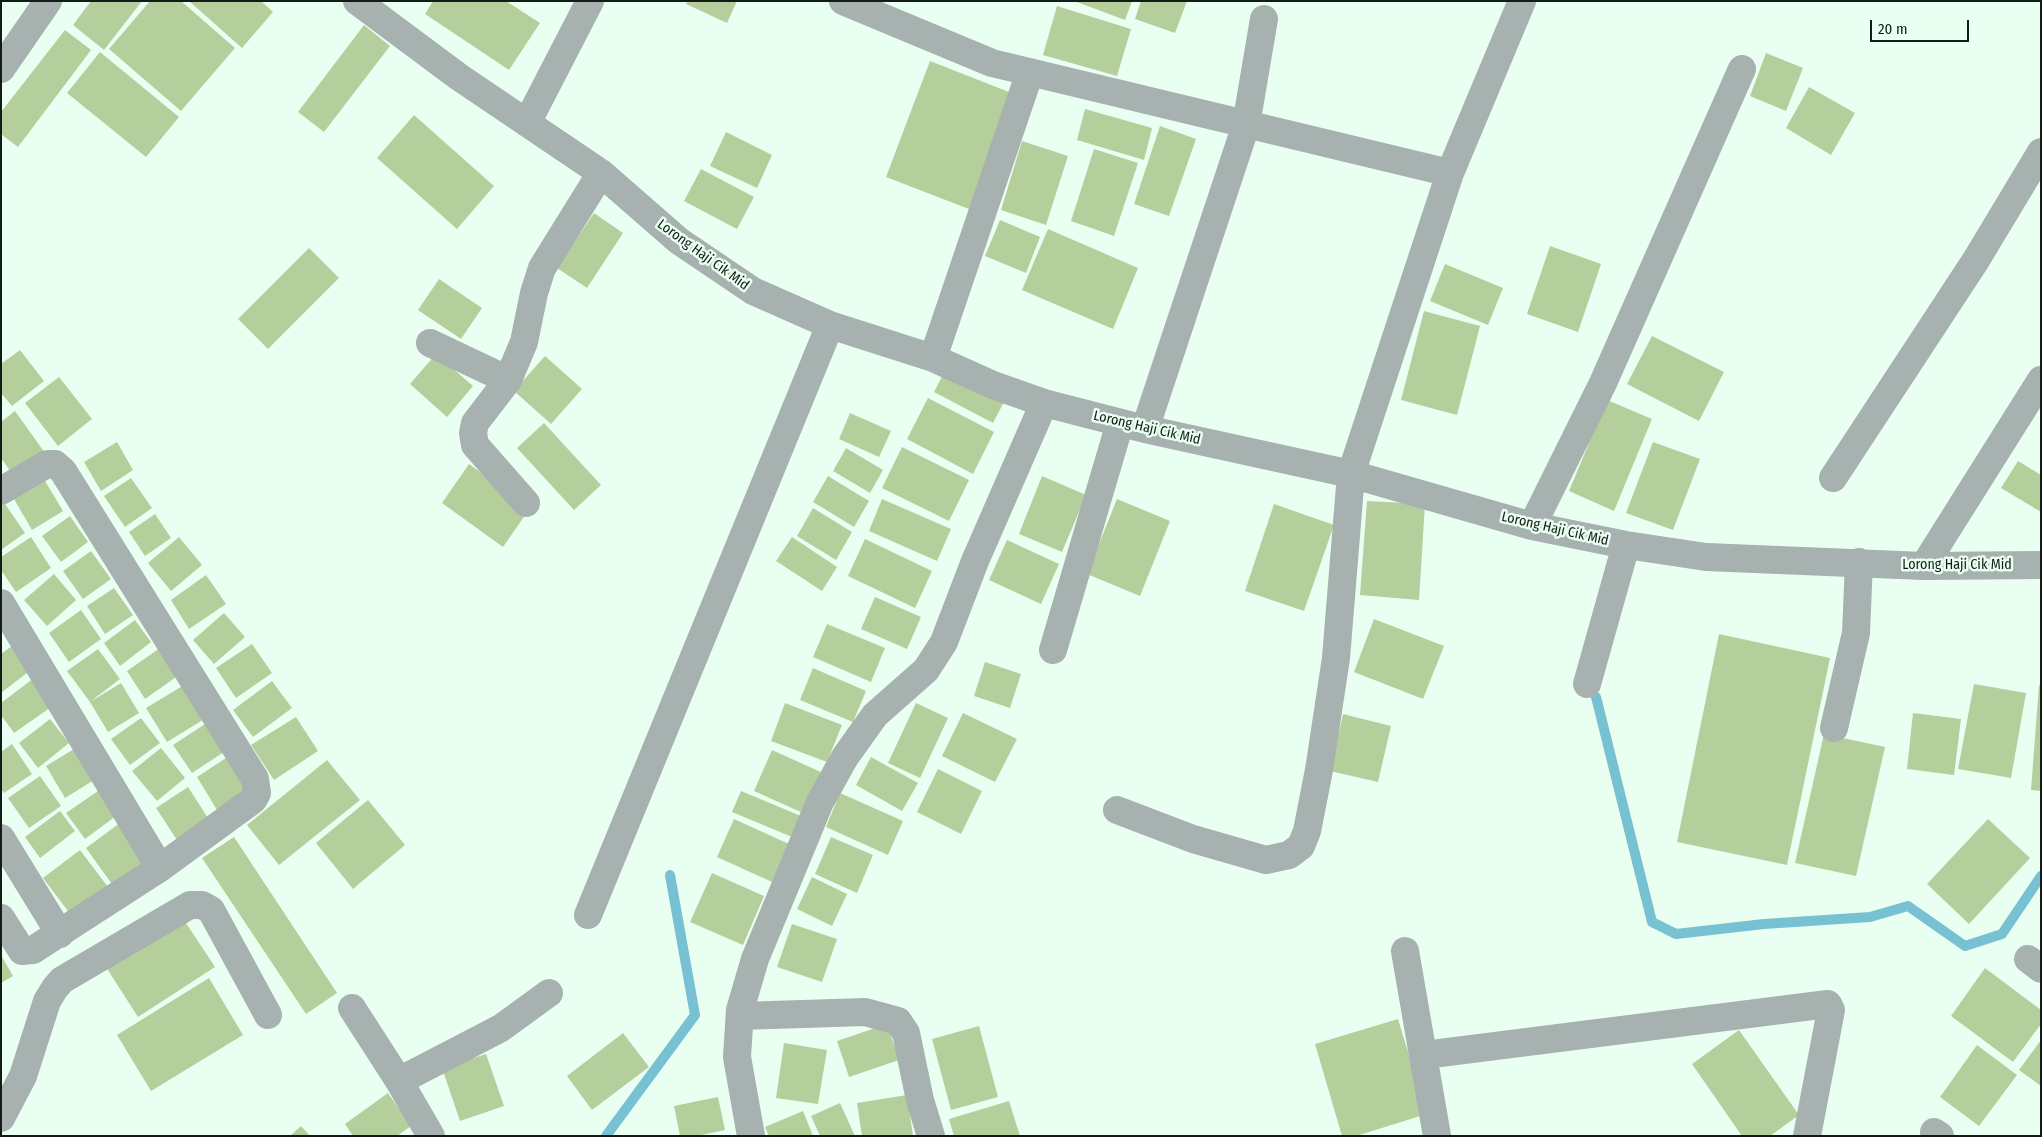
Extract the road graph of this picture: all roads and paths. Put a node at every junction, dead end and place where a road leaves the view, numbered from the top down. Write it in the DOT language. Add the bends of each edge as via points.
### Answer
graph roads {
  1 [pos="48,1"];
  2 [pos="358,1"];
  3 [pos="590,1"];
  4 [pos="843,1"];
  5 [pos="1522,1"];
  6 [pos="1264,19"];
  7 [pos="1,69"];
  8 [pos="1742,69"];
  9 [pos="1030,72"];
  10 [pos="527,123"];
  11 [pos="1246,125"];
  12 [pos="2041,152"];
  13 [pos="601,173"];
  14 [pos="1450,173"];
  15 [pos="830,326"];
  16 [pos="430,343"];
  17 [pos="933,358"];
  18 [pos="508,380"];
  19 [pos="2041,380"];
  20 [pos="1044,403"];
  21 [pos="1132,426"];
  22 [pos="1351,474"];
  23 [pos="1833,478"];
  24 [pos="1,491"];
  25 [pos="526,503"];
  26 [pos="1532,526"];
  27 [pos="1626,545"];
  28 [pos="1859,562"];
  29 [pos="2041,565"];
  30 [pos="1924,566"];
  31 [pos="1,603"];
  32 [pos="1053,650"];
  33 [pos="1587,684"];
  34 [pos="1834,728"];
  35 [pos="1117,810"];
  36 [pos="1,838"];
  37 [pos="160,868"];
  38 [pos="588,915"];
  39 [pos="1,918"];
  40 [pos="60,934"];
  41 [pos="1405,951"];
  42 [pos="549,993"];
  43 [pos="352,1008"];
  44 [pos="740,1013"];
  45 [pos="268,1015"];
  46 [pos="1424,1054"];
  47 [pos="399,1081"];
  48 [pos="1,1118"];
  49 [pos="431,1136"];
  50 [pos="751,1136"];
  51 [pos="931,1136"];
  52 [pos="1437,1136"];
  53 [pos="1807,1136"];
  1 -- 7 [label="street"];
  2 -- 10 [label="street, Lorong Haji Cik Mid"];
  3 -- 10 [label="street"];
  4 -- 9 [label="street" via="992,63"];
  5 -- 14 [label="street"];
  6 -- 11 [label="street"];
  8 -- 26 [label="street" via="1603,384"];
  9 -- 11 [label="street"];
  9 -- 17 [label="street"];
  10 -- 13 [label="street, Lorong Haji Cik Mid"];
  11 -- 14 [label="street"];
  11 -- 21 [label="street"];
  12 -- 23 [label="street" via="1976,260"];
  13 -- 15 [label="street, Lorong Haji Cik Mid" via="708,262 753,291"];
  13 -- 18 [label="street" via="542,268 524,342"];
  14 -- 22 [label="street"];
  15 -- 17 [label="street, Lorong Haji Cik Mid"];
  15 -- 38 [label="street"];
  16 -- 18 [label="street"];
  17 -- 20 [label="street, Lorong Haji Cik Mid"];
  18 -- 25 [label="street" via="475,423 473,433 475,445"];
  19 -- 30 [label="street"];
  20 -- 21 [label="street, Lorong Haji Cik Mid"];
  20 -- 44 [label="street" via="975,561 944,642 926,670 875,715 820,802 755,958"];
  21 -- 22 [label="street, Lorong Haji Cik Mid"];
  21 -- 32 [label="street"];
  22 -- 26 [label="street, Lorong Haji Cik Mid"];
  22 -- 35 [label="street" via="1336,658 1319,770 1301,846 1289,855 1266,860 1193,839"];
  24 -- 37 [label="street" via="47,464 55,464 62,471 255,779 257,793 253,800"];
  26 -- 27 [label="street, Lorong Haji Cik Mid"];
  27 -- 28 [label="street, Lorong Haji Cik Mid" via="1706,557"];
  27 -- 33 [label="street"];
  28 -- 30 [label="street, Lorong Haji Cik Mid"];
  28 -- 34 [label="street" via="1856,633"];
  29 -- 30 [label="street, Lorong Haji Cik Mid"];
  31 -- 37 [label="street"];
  36 -- 40 [label="street"];
  37 -- 40 [label="street"];
  39 -- 40 [label="street" via="22,951 33,950"];
  41 -- 46 [label="street"];
  42 -- 47 [label="street" via="501,1028"];
  43 -- 47 [label="street"];
  44 -- 50 [label="street" via="737,1057"];
  44 -- 51 [label="street" via="865,1012 898,1021 906,1033"];
  45 -- 48 [label="street" via="211,910 202,905 190,905 62,980 47,1001 24,1076"];
  46 -- 52 [label="street"];
  46 -- 53 [label="street" via="1828,1004 1831,1010"];
  47 -- 49 [label="street"];
}
